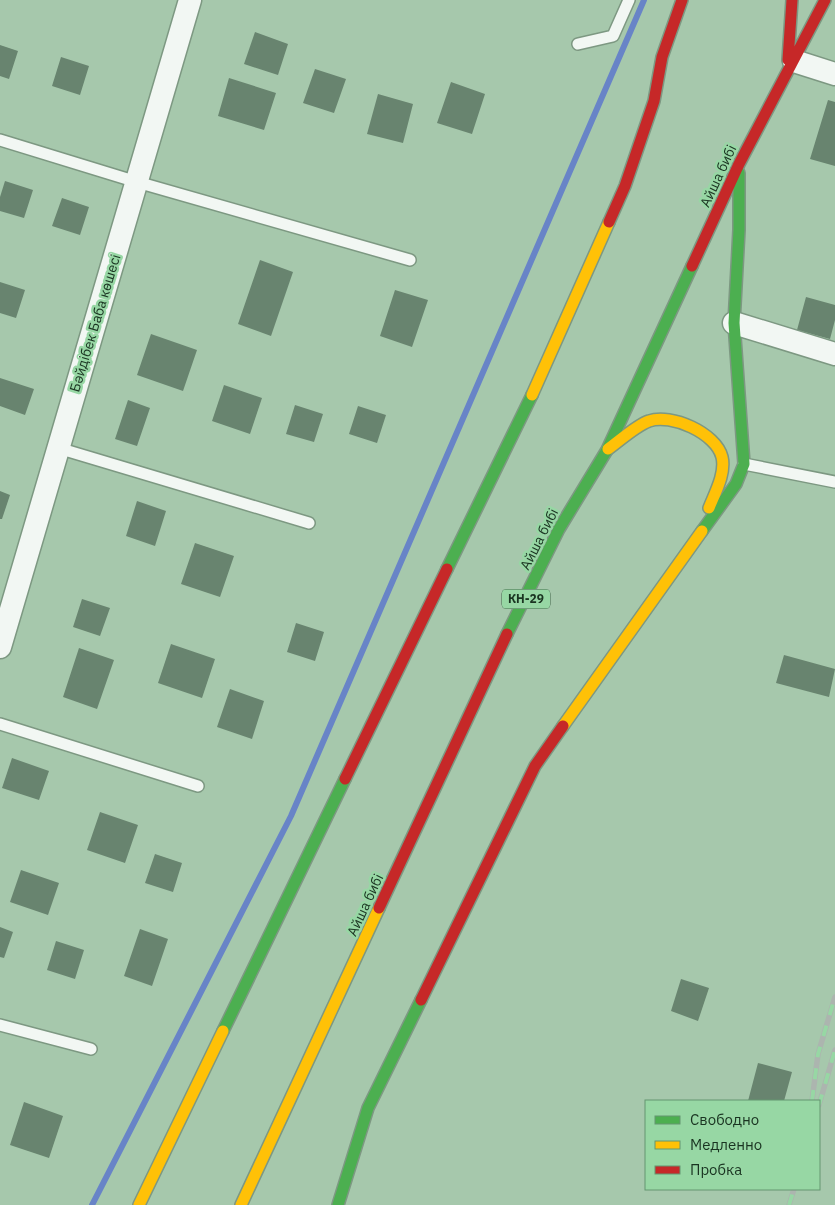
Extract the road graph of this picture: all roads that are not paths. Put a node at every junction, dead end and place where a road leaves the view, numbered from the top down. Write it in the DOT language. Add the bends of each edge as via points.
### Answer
graph roads {
  1 [pos="190,0"];
  2 [pos="629,0"];
  3 [pos="682,0"];
  4 [pos="792,0"];
  5 [pos="825,0"];
  6 [pos="578,44"];
  7 [pos="789,70"];
  8 [pos="835,74"];
  9 [pos="0,140"];
  10 [pos="739,164"];
  11 [pos="136,182"];
  12 [pos="410,260"];
  13 [pos="734,324"];
  14 [pos="835,354"];
  15 [pos="58,448"];
  16 [pos="607,450"];
  17 [pos="744,464"];
  18 [pos="835,482"];
  19 [pos="309,523"];
  20 [pos="698,537"];
  21 [pos="0,646"];
  22 [pos="0,724"];
  23 [pos="198,786"];
  24 [pos="0,1025"];
  25 [pos="91,1049"];
  26 [pos="139,1205"];
  27 [pos="241,1205"];
  28 [pos="338,1205"];
  1 -- 11 [label="street, Бәйдібек Баба көшесі"];
  2 -- 6 [label="lane" via="613,36"];
  3 -- 26 [label="main road" via="662,57 654,101 625,186 557,342"];
  4 -- 7 [label="main road"];
  5 -- 7 [label="main road, Айша бибі / КН-29"];
  7 -- 8 [label="street"];
  7 -- 10 [label="main road, Айша бибі / КН-29"];
  9 -- 11 [label="lane"];
  10 -- 13 [label="main road"];
  10 -- 16 [label="main road, Айша бибі / КН-29"];
  11 -- 12 [label="lane"];
  11 -- 15 [label="street, Бәйдібек Баба көшесі"];
  13 -- 14 [label="street"];
  13 -- 17 [label="main road"];
  15 -- 19 [label="lane"];
  15 -- 21 [label="street, Бәйдібек Баба көшесі"];
  16 -- 20 [label="main road" via="649,420 672,420 712,438 722,457 719,484"];
  16 -- 27 [label="main road, Айша бибі / КН-29" via="559,529 507,633"];
  17 -- 18 [label="lane"];
  17 -- 20 [label="main road" via="736,484"];
  20 -- 28 [label="main road" via="535,766 368,1108"];
  22 -- 23 [label="lane"];
  24 -- 25 [label="lane"];
}
